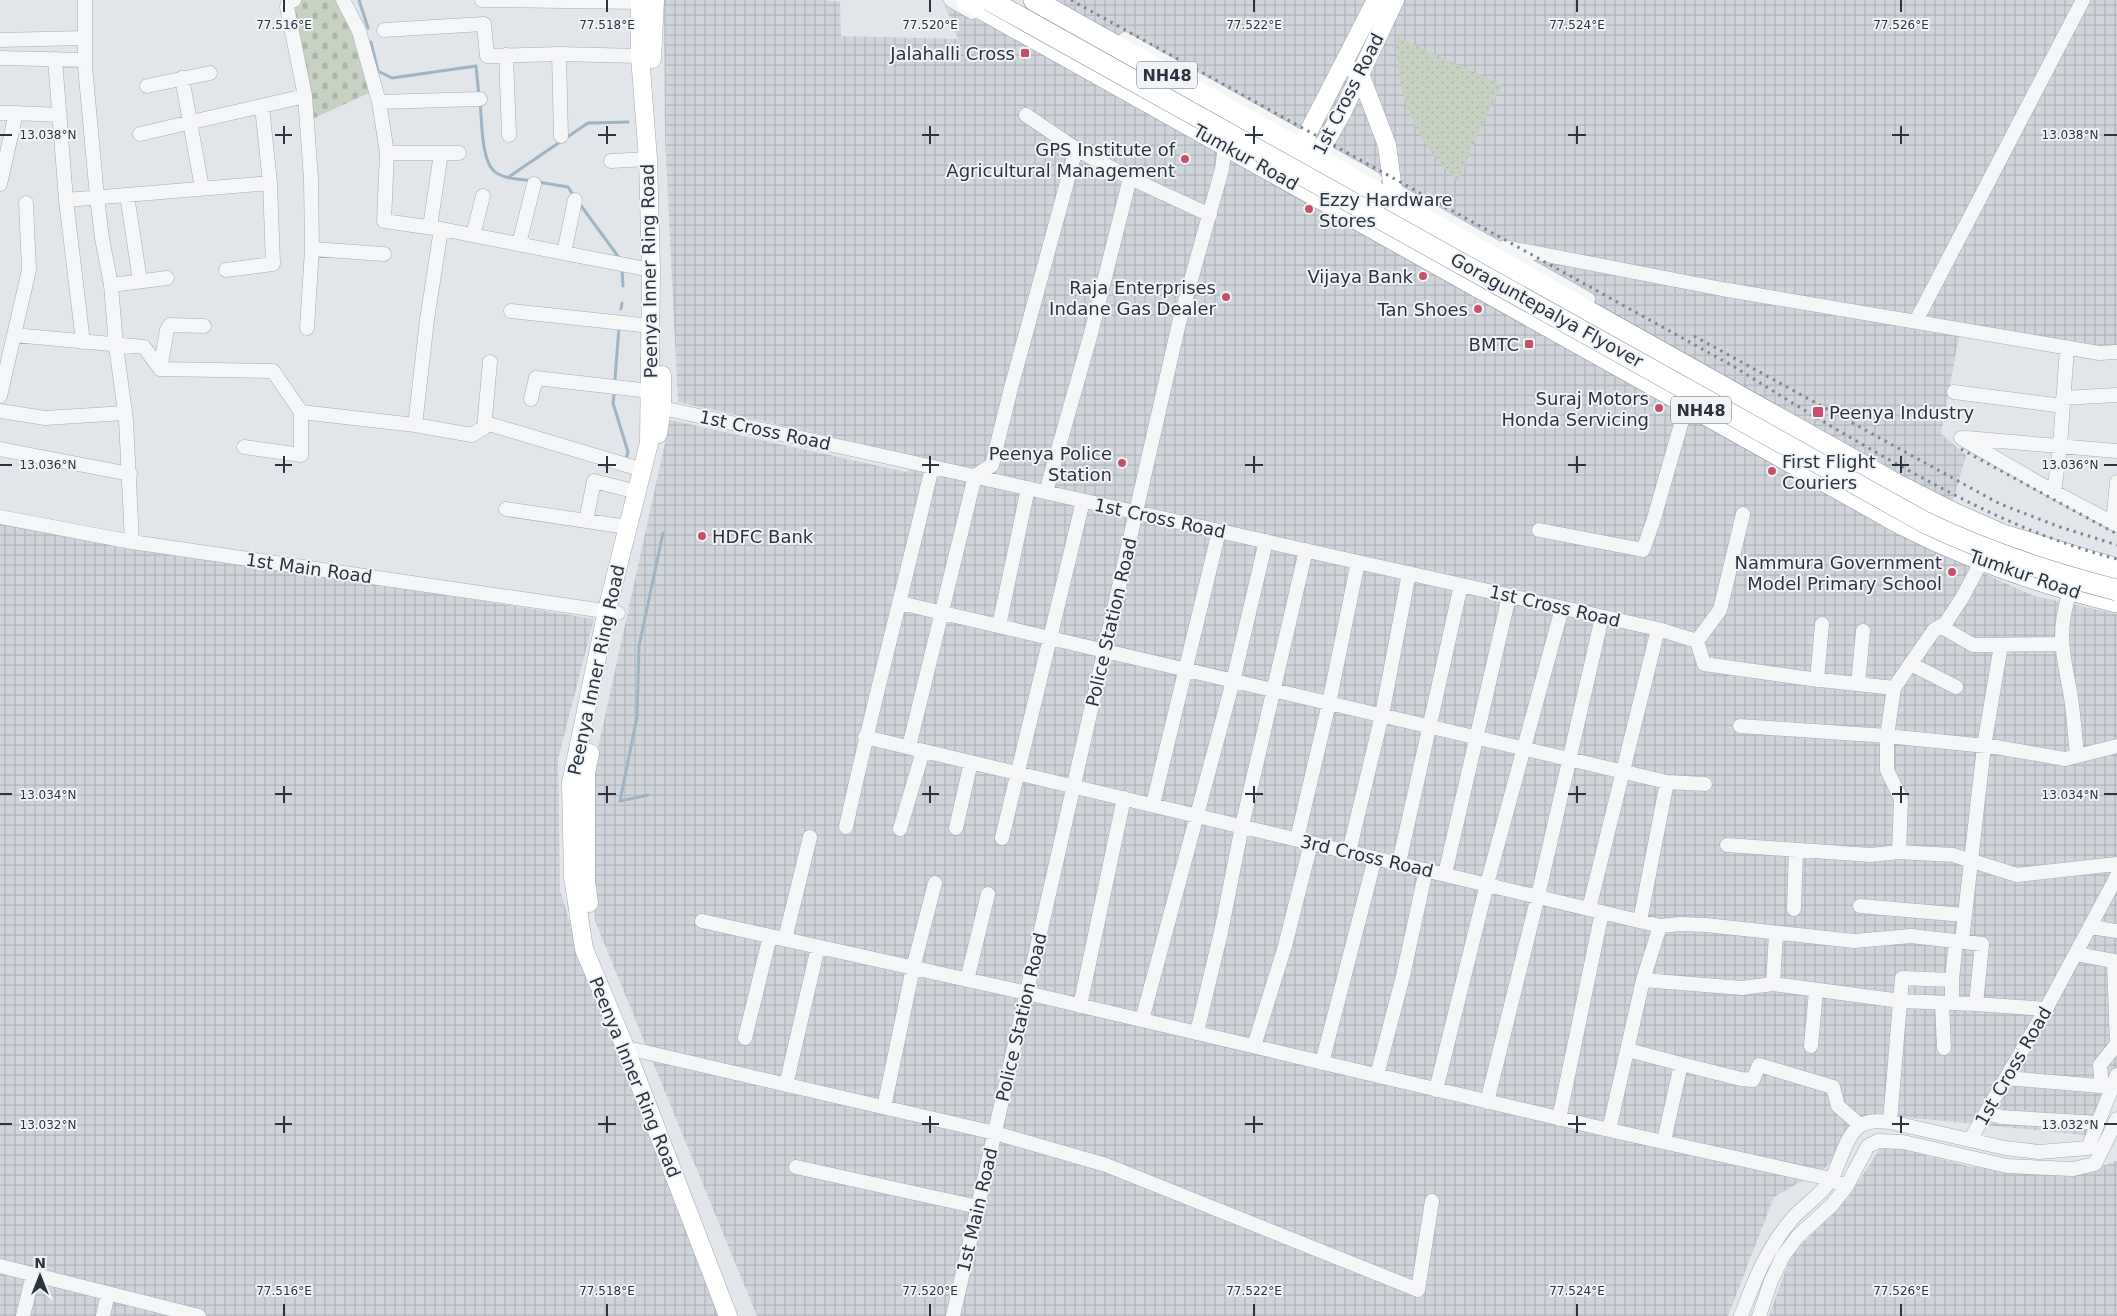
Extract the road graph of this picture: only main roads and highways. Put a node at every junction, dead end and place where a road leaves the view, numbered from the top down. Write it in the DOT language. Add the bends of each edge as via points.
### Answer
graph roads {
  1 [pos="966,0"];
  2 [pos="989,0"];
  3 [pos="1014,0"];
  4 [pos="1034,0"];
  5 [pos="1376,0"];
  6 [pos="1395,0"];
  7 [pos="645,1"];
  8 [pos="1344,64"];
  9 [pos="1360,74"];
  10 [pos="1311,150"];
  11 [pos="1291,182"];
  12 [pos="1393,190"];
  13 [pos="654,402"];
  14 [pos="2117,569"];
  15 [pos="2117,577"];
  16 [pos="2117,590"];
  17 [pos="2117,602"];
  18 [pos="613,611"];
  19 [pos="728,1316"];
  20 [pos="740,1316"];
  1 -- 11 [label="highway, Tumkur Road / NH48" via="1225,148"];
  2 -- 16 [label="highway, Goraguntepalya Flyover, bridge" via="1924,522 2016,561"];
  3 -- 15 [label="highway, Goraguntepalya Flyover" via="1925,509 1995,541"];
  4 -- 10 [label="highway, Tumkur Road / NH48" via="1241,116"];
  5 -- 8 [label="main road, 1st Cross Road"];
  6 -- 9 [label="main road, 1st Cross Road"];
  7 -- 13 [label="main road, Peenya Inner Ring Road" via="651,46"];
  7 -- 13 [label="main road, Peenya Inner Ring Road" via="640,56 648,159"];
  8 -- 9 [label="main road"];
  8 -- 10 [label="main road, 1st Cross Road"];
  9 -- 10 [label="main road, 1st Cross Road"];
  9 -- 12 [label="main road" via="1387,145"];
  10 -- 11 [label="main road, 1st Cross Road"];
  10 -- 14 [label="highway, Tumkur Road / NH48" via="1894,483 2003,535"];
  11 -- 17 [label="highway, Tumkur Road / NH48" via="1940,544 2052,586"];
  13 -- 18 [label="main road, Peenya Inner Ring Road" via="649,443 627,527"];
  13 -- 18 [label="main road, Peenya Inner Ring Road" via="656,452"];
  18 -- 19 [label="main road, Peenya Inner Ring Road" via="571,783 573,877 584,949"];
  18 -- 20 [label="main road, Peenya Inner Ring Road" via="586,773 586,882 596,950"];
}
